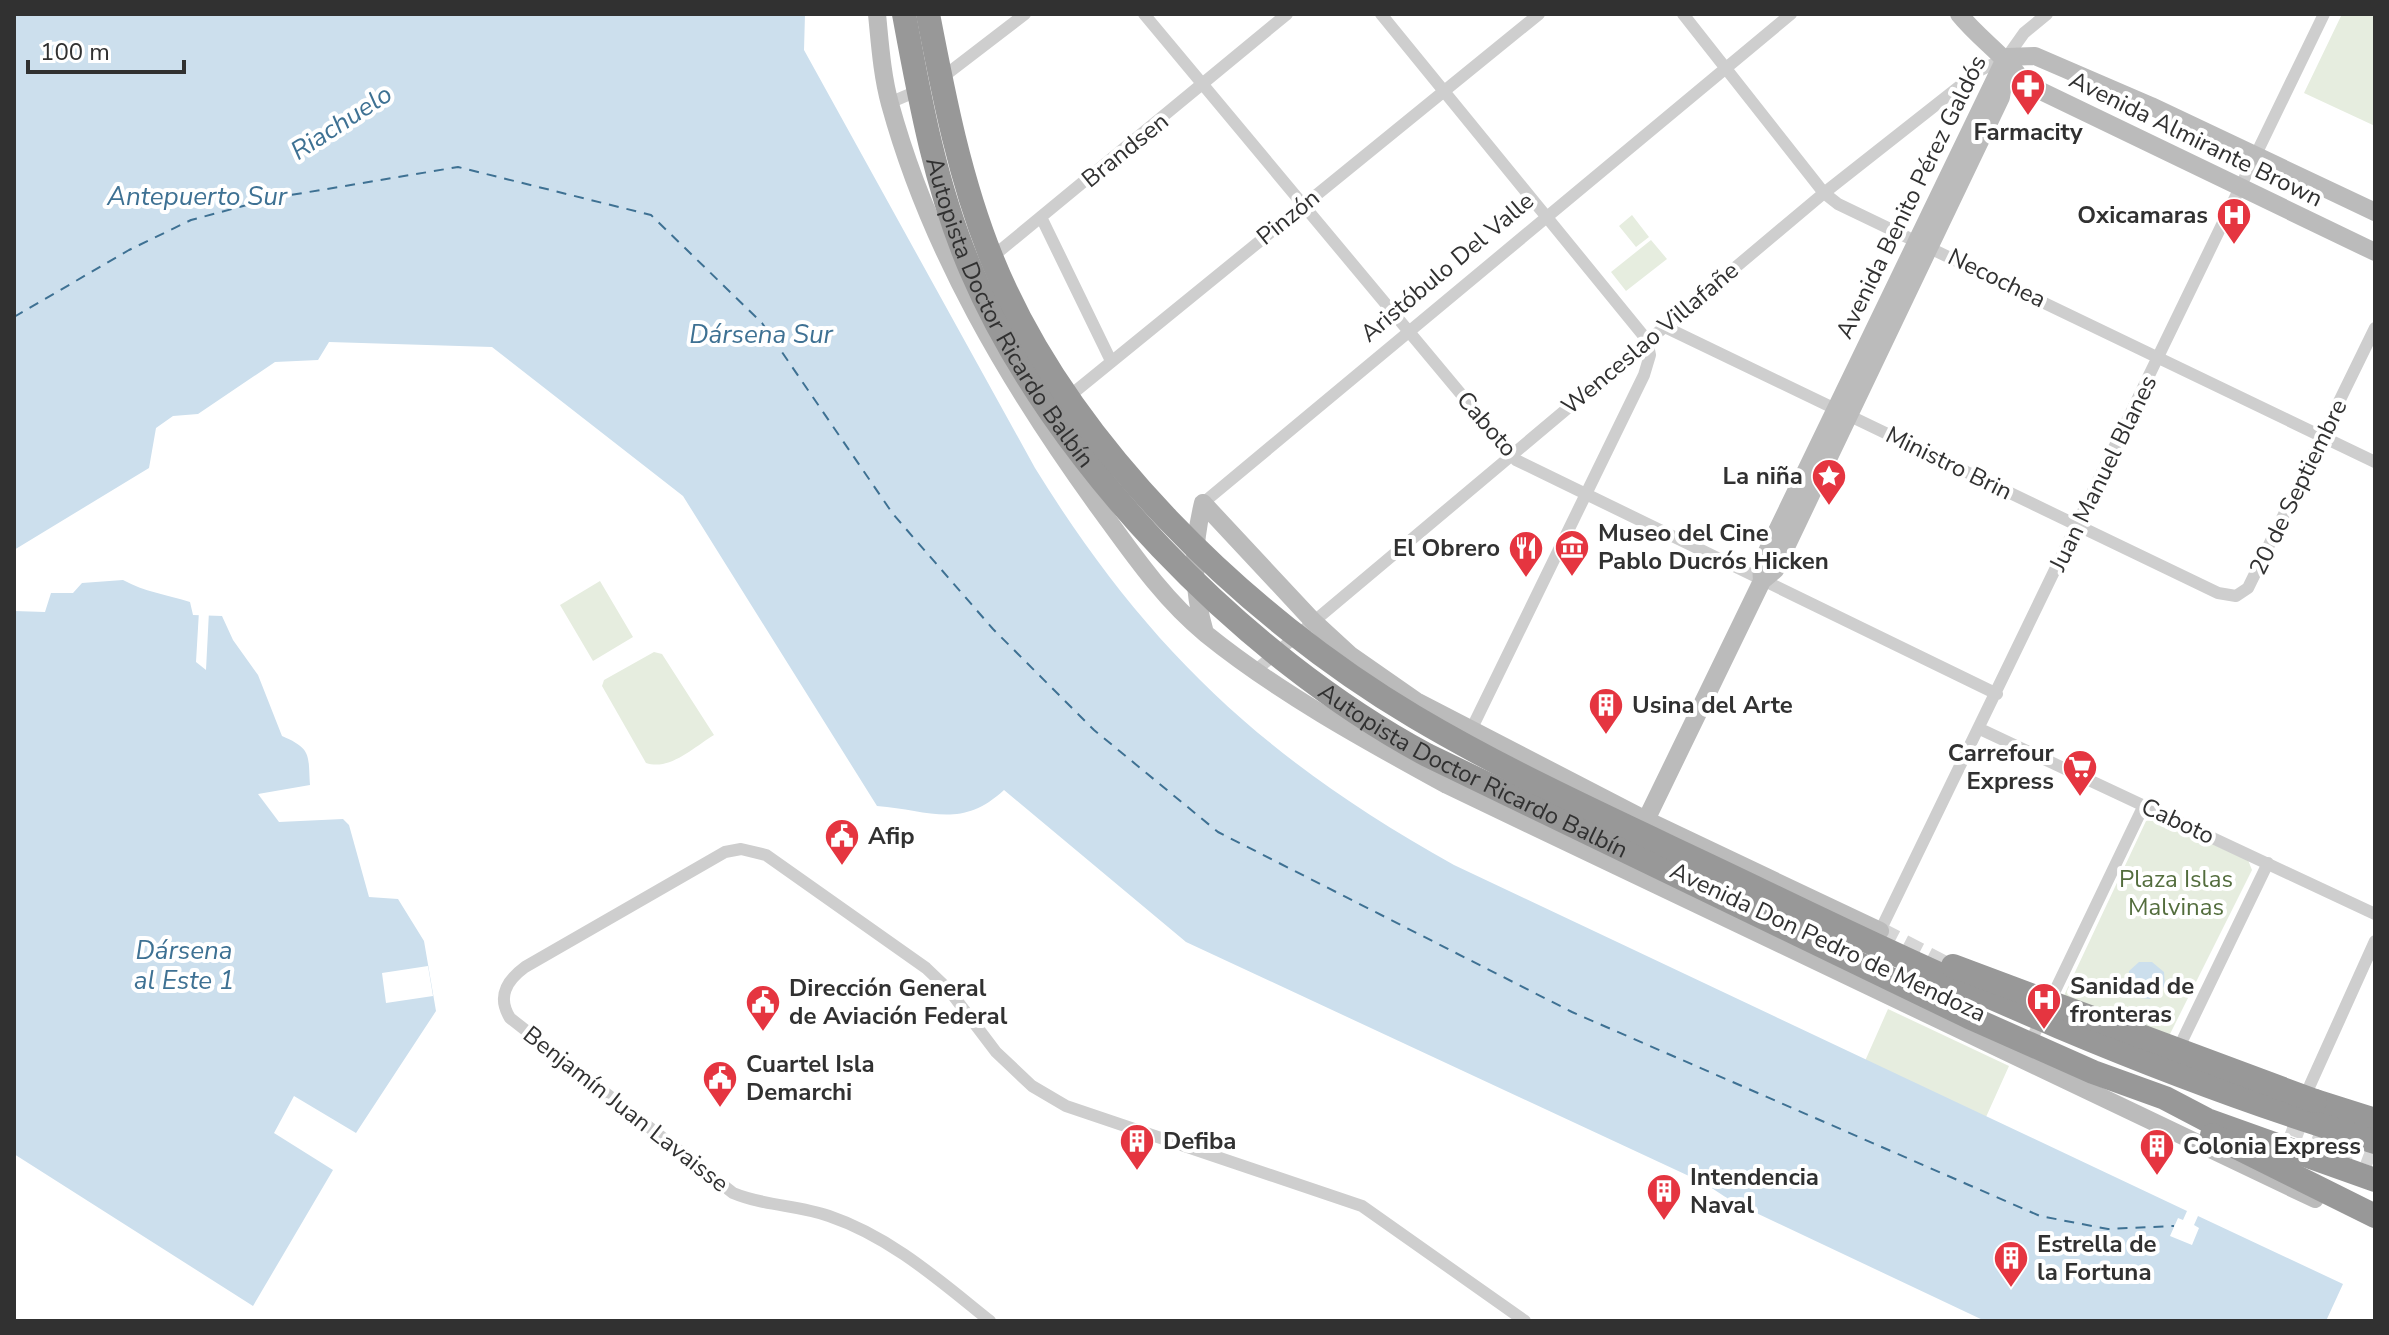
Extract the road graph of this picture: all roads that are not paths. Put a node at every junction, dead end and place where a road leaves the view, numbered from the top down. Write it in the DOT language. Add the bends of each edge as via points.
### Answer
graph roads {
  1 [pos="877,14"];
  2 [pos="906,14"];
  3 [pos="928,14"];
  4 [pos="1025,14"];
  5 [pos="1144,14"];
  6 [pos="1287,14"];
  7 [pos="1381,14"];
  8 [pos="1539,14"];
  9 [pos="1683,14"];
  10 [pos="1791,14"];
  11 [pos="1959,14"];
  12 [pos="2047,14"];
  13 [pos="2324,14"];
  14 [pos="2007,57"];
  15 [pos="1726,67"];
  16 [pos="1204,86"];
  17 [pos="923,89"];
  18 [pos="1443,92"];
  19 [pos="889,103"];
  20 [pos="2258,156"];
  21 [pos="2241,186"];
  22 [pos="1824,193"];
  23 [pos="1302,206"];
  24 [pos="2375,212"];
  25 [pos="1544,216"];
  26 [pos="1041,217"];
  27 [pos="1924,243"];
  28 [pos="2375,252"];
  29 [pos="967,278"];
  30 [pos="1665,327"];
  31 [pos="2375,328"];
  32 [pos="1409,330"];
  33 [pos="1647,340"];
  34 [pos="2159,358"];
  35 [pos="1111,361"];
  36 [pos="1842,411"];
  37 [pos="1039,422"];
  38 [pos="2323,437"];
  39 [pos="1510,454"];
  40 [pos="2375,462"];
  41 [pos="1586,495"];
  42 [pos="1203,503"];
  43 [pos="2078,525"];
  44 [pos="1135,557"];
  45 [pos="1762,581"];
  46 [pos="2234,596"];
  47 [pos="1313,621"];
  48 [pos="1205,633"];
  49 [pos="1256,670"];
  50 [pos="1997,694"];
  51 [pos="1980,729"];
  52 [pos="1470,732"];
  53 [pos="2144,805"];
  54 [pos="1646,820"];
  55 [pos="2268,863"];
  56 [pos="1808,913"];
  57 [pos="2375,914"];
  58 [pos="1880,931"];
  59 [pos="2375,941"];
  60 [pos="2182,1041"];
  61 [pos="2022,1059"];
  62 [pos="2093,1072"];
  63 [pos="2313,1093"];
  64 [pos="2165,1098"];
  65 [pos="2375,1120"];
  66 [pos="2375,1142"];
  67 [pos="2375,1166"];
  68 [pos="2375,1180"];
  69 [pos="2374,1224"];
  70 [pos="990,1321"];
  71 [pos="1525,1321"];
  1 -- 19 [label="main road, Avenida Don Pedro de Mendoza"];
  2 -- 17 [label="main road, Avenida Don Pedro de Mendoza"];
  2 -- 62 [label="highway, Autopista Doctor Ricardo Balbín, bridge" via="940,182 989,310 1035,389 1086,459 1220,607 1326,693 1427,755 1854,963"];
  3 -- 56 [label="highway, Autopista Doctor Ricardo Balbín, bridge" via="963,175 1010,300 1081,413 1169,519 1274,617 1413,716"];
  4 -- 17 [label="street"];
  5 -- 16 [label="street, Caboto"];
  6 -- 16 [label="street, Brandsen"];
  7 -- 18 [label="street"];
  8 -- 18 [label="street, Pinzón"];
  9 -- 15 [label="street, Necochea"];
  10 -- 15 [label="street, Aristóbulo Del Valle"];
  11 -- 14 [label="main road, Avenida Almirante Brown" via="1983,43"];
  12 -- 14 [label="street, Wenceslao Villafañe"];
  13 -- 20 [label="street, Juan Manuel Blanes"];
  14 -- 20 [label="main road, Avenida Almirante Brown" via="2035,56"];
  14 -- 21 [label="main road, Avenida Almirante Brown" via="2024,83"];
  14 -- 22 [label="street, Wenceslao Villafañe" via="1979,71"];
  14 -- 27 [label="main road, Avenida Benito Pérez Galdós" via="2004,91"];
  15 -- 22 [label="street, Necochea"];
  15 -- 25 [label="street, Aristóbulo Del Valle"];
  16 -- 23 [label="street, Caboto"];
  16 -- 26 [label="street, Brandsen"];
  17 -- 19 [label="street"];
  17 -- 29 [label="main road, Avenida Don Pedro de Mendoza"];
  18 -- 23 [label="street, Pinzón"];
  18 -- 25 [label="street"];
  19 -- 29 [label="main road, Avenida Don Pedro de Mendoza" via="916,182"];
  20 -- 21 [label="street, Juan Manuel Blanes"];
  20 -- 24 [label="main road, Avenida Almirante Brown"];
  21 -- 28 [label="main road, Avenida Almirante Brown"];
  21 -- 34 [label="street, Juan Manuel Blanes"];
  22 -- 27 [label="street, Necochea"];
  22 -- 30 [label="street, Wenceslao Villafañe"];
  23 -- 32 [label="street, Caboto"];
  23 -- 35 [label="street, Pinzón"];
  25 -- 32 [label="street, Aristóbulo Del Valle"];
  25 -- 33 [label="street"];
  26 -- 29 [label="street, Brandsen"];
  26 -- 35 [label="street"];
  27 -- 34 [label="street, Necochea"];
  27 -- 36 [label="main road, Avenida Benito Pérez Galdós"];
  29 -- 37 [label="main road, Avenida Don Pedro de Mendoza" via="998,351"];
  30 -- 33 [label="street, Wenceslao Villafañe"];
  30 -- 36 [label="street, Ministro Brin"];
  31 -- 38 [label="street, 20 de Septiembre"];
  32 -- 39 [label="street, Caboto"];
  32 -- 42 [label="street, Aristóbulo Del Valle"];
  33 -- 39 [label="street, Wenceslao Villafañe"];
  33 -- 41 [label="street" via="1650,355 1644,375"];
  34 -- 38 [label="street, Necochea"];
  34 -- 43 [label="street, Juan Manuel Blanes"];
  35 -- 37 [label="street, Pinzón"];
  36 -- 43 [label="street, Ministro Brin"];
  36 -- 45 [label="main road, Avenida Benito Pérez Galdós" via="1761,564"];
  37 -- 44 [label="main road, Avenida Don Pedro de Mendoza"];
  38 -- 40 [label="street, Necochea"];
  38 -- 46 [label="street, 20 de Septiembre" via="2248,588"];
  39 -- 41 [label="street, Caboto"];
  39 -- 47 [label="street, Wenceslao Villafañe"];
  41 -- 45 [label="street, Caboto"];
  41 -- 52 [label="street"];
  42 -- 44 [label="main road, Aristóbulo Del Valle"];
  42 -- 47 [label="main road, Avenida Don Pedro de Mendoza"];
  42 -- 48 [label="main road" via="1193,555"];
  43 -- 46 [label="street, Ministro Brin"];
  43 -- 50 [label="street, Juan Manuel Blanes"];
  44 -- 48 [label="main road, Avenida Don Pedro de Mendoza"];
  45 -- 50 [label="street, Caboto"];
  45 -- 54 [label="main road, Avenida Benito Pérez Galdós"];
  47 -- 49 [label="street, Wenceslao Villafañe"];
  47 -- 52 [label="main road, Avenida Don Pedro de Mendoza" via="1385,680"];
  48 -- 49 [label="main road, Avenida Don Pedro de Mendoza"];
  49 -- 61 [label="main road, Avenida Don Pedro de Mendoza" via="1447,785"];
  50 -- 51 [label="street, Juan Manuel Blanes"];
  51 -- 53 [label="street, Caboto"];
  51 -- 58 [label="street, Juan Manuel Blanes"];
  52 -- 54 [label="main road, Avenida Don Pedro de Mendoza"];
  53 -- 55 [label="street, Caboto"];
  53 -- 61 [label="street"];
  54 -- 58 [label="main road, Avenida Don Pedro de Mendoza"];
  55 -- 57 [label="street, Caboto"];
  55 -- 60 [label="street"];
  56 -- 63 [label="highway, bridge"];
  56 -- 66 [label="highway, Autopista Doctor Ricardo Balbín, bridge" via="2057,1028"];
  59 -- 63 [label="street"];
  61 -- 69 [label="main road, Avenida Don Pedro de Mendoza"];
  62 -- 64 [label="highway, Autopista Doctor Ricardo Balbín, bridge"];
  62 -- 69 [label="highway, bridge"];
  63 -- 65 [label="highway"];
  64 -- 67 [label="highway, bridge"];
  64 -- 68 [label="highway, Autopista Doctor Ricardo Balbín, bridge" via="2207,1120"];
  70 -- 71 [label="street, Benjamín Juan Lavaisse" via="912,1260 860,1229 809,1209 733,1193 514,1023 503,1000 509,981 725,852 758,851 940,979 996,1052 1046,1095 1362,1206"];
}
